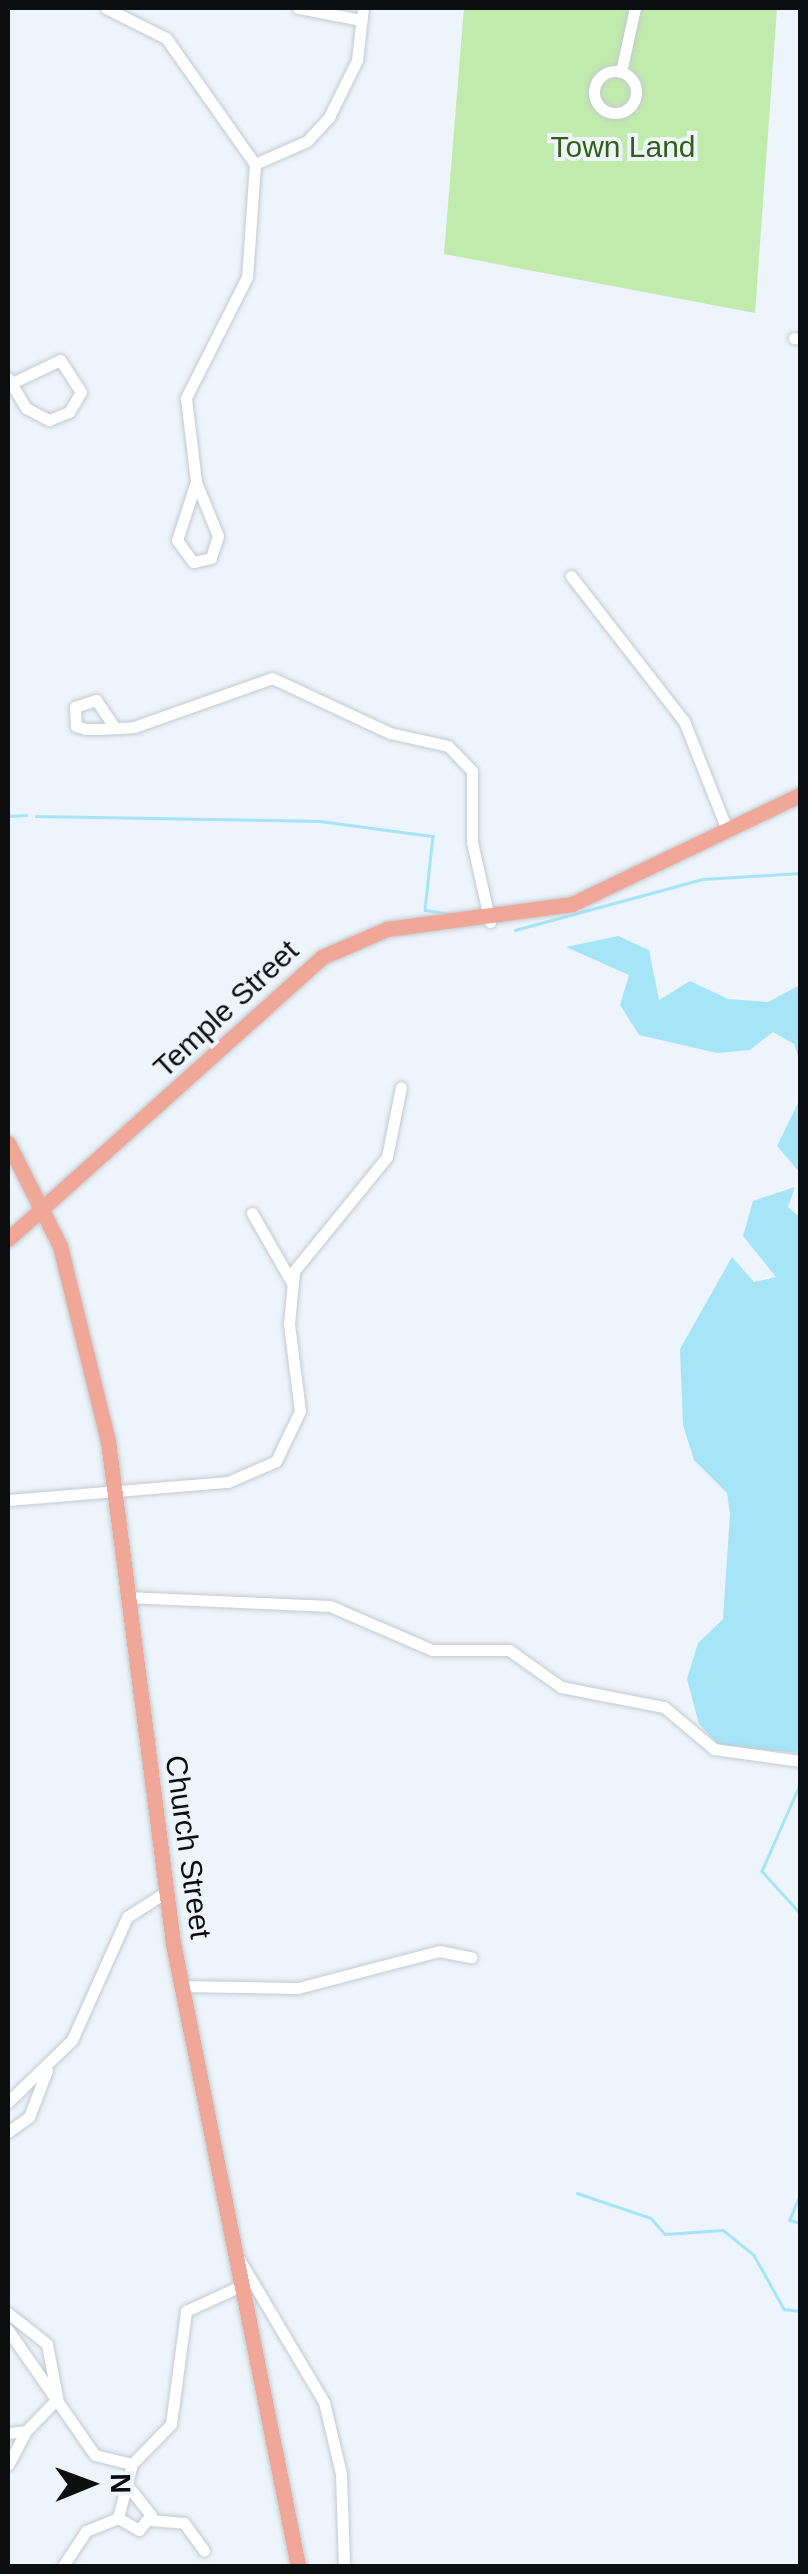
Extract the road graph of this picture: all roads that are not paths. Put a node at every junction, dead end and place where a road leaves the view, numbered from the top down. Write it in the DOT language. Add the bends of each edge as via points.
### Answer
graph roads {
  1 [pos="106,8"];
  2 [pos="298,8"];
  3 [pos="635,8"];
  4 [pos="362,14"];
  5 [pos="621,72"];
  6 [pos="255,164"];
  7 [pos="10,380"];
  8 [pos="196,482"];
  9 [pos="571,576"];
  10 [pos="115,728"];
  11 [pos="800,795"];
  12 [pos="728,832"];
  13 [pos="490,922"];
  14 [pos="401,1087"];
  15 [pos="8,1143"];
  16 [pos="46,1212"];
  17 [pos="252,1213"];
  18 [pos="8,1239"];
  19 [pos="291,1281"];
  20 [pos="115,1495"];
  21 [pos="8,1500"];
  22 [pos="126,1598"];
  23 [pos="800,1760"];
  24 [pos="166,1892"];
  25 [pos="472,1957"];
  26 [pos="181,1986"];
  27 [pos="47,2070"];
  28 [pos="8,2102"];
  29 [pos="8,2132"];
  30 [pos="236,2255"];
  31 [pos="243,2286"];
  32 [pos="8,2313"];
  33 [pos="8,2330"];
  34 [pos="57,2407"];
  35 [pos="26,2431"];
  36 [pos="8,2432"];
  37 [pos="8,2464"];
  38 [pos="132,2464"];
  39 [pos="132,2491"];
  40 [pos="118,2518"];
  41 [pos="151,2520"];
  42 [pos="204,2550"];
  43 [pos="63,2566"];
  44 [pos="298,2566"];
  45 [pos="344,2566"];
  1 -- 6 [label="street" via="166,38"];
  2 -- 4 [label="street"];
  3 -- 5 [label="street"];
  4 -- 6 [label="street" via="357,60 320,131"];
  6 -- 8 [label="street" via="247,276 186,398"];
  7 -- 7 [label="street" via="26,408 48,420 70,412 81,392 60,360"];
  8 -- 8 [label="street" via="218,540 211,558 194,562 177,540"];
  9 -- 12 [label="street" via="684,721"];
  10 -- 13 [label="street" via="272,678 390,734 448,746 472,770 472,842"];
  11 -- 12 [label="main road, Temple Street"];
  12 -- 13 [label="main road, Temple Street" via="602,893"];
  13 -- 16 [label="main road, Temple Street" via="387,929 322,957"];
  14 -- 19 [label="street" via="387,1157 307,1249"];
  15 -- 16 [label="main road, Church Street"];
  16 -- 18 [label="main road, Temple Street"];
  16 -- 20 [label="main road, Church Street" via="84,1328"];
  17 -- 19 [label="street"];
  19 -- 20 [label="street" via="300,1410 286,1450 245,1478"];
  20 -- 21 [label="street"];
  20 -- 22 [label="main road, Church Street"];
  22 -- 23 [label="street" via="330,1606 432,1650 509,1650 561,1686 664,1707 714,1749"];
  22 -- 24 [label="main road, Church Street"];
  24 -- 26 [label="main road, Church Street"];
  24 -- 27 [label="street" via="126,1917 86,2014"];
  25 -- 26 [label="street" via="440,1950 298,1988"];
  26 -- 30 [label="main road, Church Street"];
  27 -- 28 [label="street"];
  27 -- 29 [label="street" via="29,2117"];
  30 -- 31 [label="main road, Church Street"];
  30 -- 45 [label="street" via="324,2402 341,2474"];
  31 -- 38 [label="street" via="186,2312 170,2424"];
  31 -- 44 [label="main road, Church Street"];
  32 -- 34 [label="street" via="47,2344"];
  33 -- 34 [label="street"];
  34 -- 35 [label="street"];
  34 -- 38 [label="street" via="95,2454"];
  35 -- 36 [label="street"];
  35 -- 37 [label="street"];
  38 -- 39 [label="street"];
  39 -- 40 [label="street"];
  39 -- 41 [label="street"];
  40 -- 41 [label="street" via="133,2531"];
  40 -- 43 [label="street" via="86,2531"];
  41 -- 42 [label="street" via="184,2523"];
}
